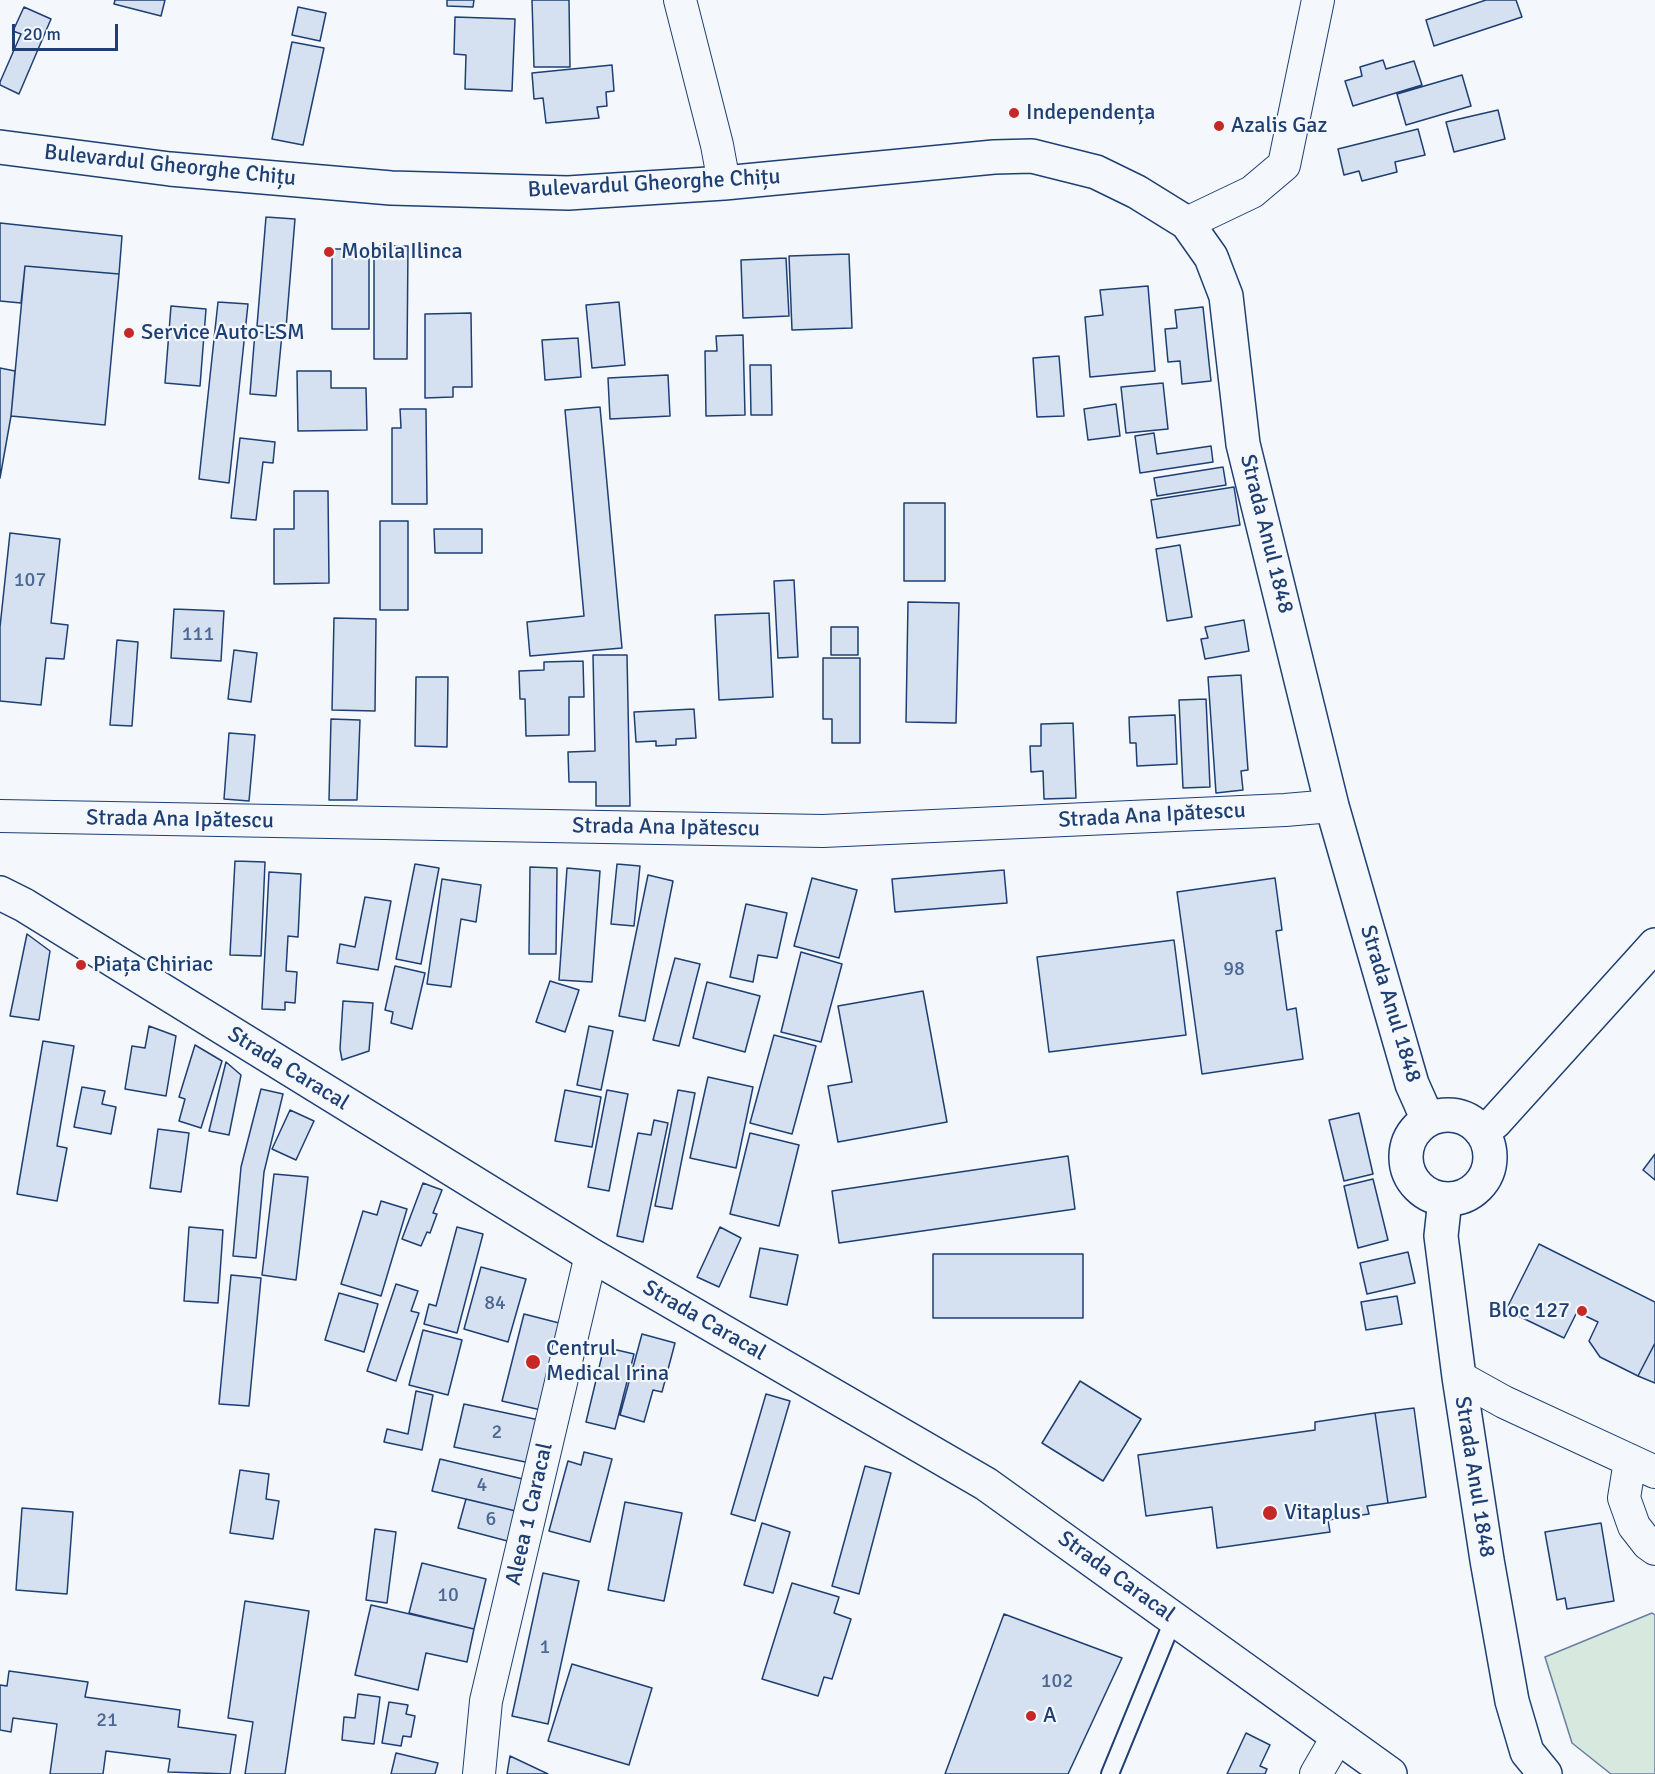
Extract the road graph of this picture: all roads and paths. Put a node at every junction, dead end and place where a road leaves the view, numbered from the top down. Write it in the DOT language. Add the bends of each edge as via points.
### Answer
graph roads {
  1 [pos="680,0"];
  2 [pos="1318,0"];
  3 [pos="0,147"];
  4 [pos="724,183"];
  5 [pos="1187,223"];
  6 [pos="1332,806"];
  7 [pos="0,816"];
  8 [pos="0,893"];
  9 [pos="1655,945"];
  10 [pos="1428,1120"];
  11 [pos="1482,1132"];
  12 [pos="1445,1199"];
  13 [pos="591,1255"];
  14 [pos="1459,1377"];
  15 [pos="1642,1466"];
  16 [pos="1655,1548"];
  17 [pos="1174,1618"];
  18 [pos="1338,1736"];
  19 [pos="1532,1767"];
  20 [pos="479,1774"];
  21 [pos="1110,1774"];
  22 [pos="1316,1774"];
  23 [pos="1390,1774"];
  1 -- 4 [label="street"];
  2 -- 5 [label="street" via="1284,165 1252,192"];
  3 -- 4 [label="main road, Bulevardul Gheorghe Chițu" via="170,169 390,188 568,193"];
  4 -- 5 [label="main road, Bulevardul Gheorghe Chițu" via="1032,156 1096,172"];
  5 -- 6 [label="main road, Strada Anul 1848" via="1211,256 1226,296 1243,444"];
  6 -- 7 [label="street, Strada Ana Ipătescu" via="823,831"];
  6 -- 10 [label="main road, Strada Anul 1848" via="1412,1084"];
  8 -- 13 [label="main road, Strada Caracal"];
  9 -- 11 [label="main road"];
  10 -- 11 [label="main road" via="1448,1114 1467,1119"];
  10 -- 12 [label="main road" via="1408,1142 1408,1173 1429,1195"];
  11 -- 12 [label="main road" via="1489,1146 1485,1178 1474,1190"];
  12 -- 14 [label="main road, Strada Anul 1848" via="1441,1236"];
  13 -- 17 [label="main road, Strada Caracal" via="986,1484"];
  13 -- 20 [label="street, Aleea 1 Caracal" via="486,1701"];
  14 -- 15 [label="street"];
  14 -- 19 [label="main road, Strada Anul 1848" via="1512,1701"];
  15 -- 16 [label="street" via="1623,1498 1634,1526"];
  17 -- 18 [label="main road, Strada Caracal"];
  17 -- 21 [label="lane"];
  18 -- 22 [label="street"];
  18 -- 23 [label="main road, Strada Caracal"];
}
